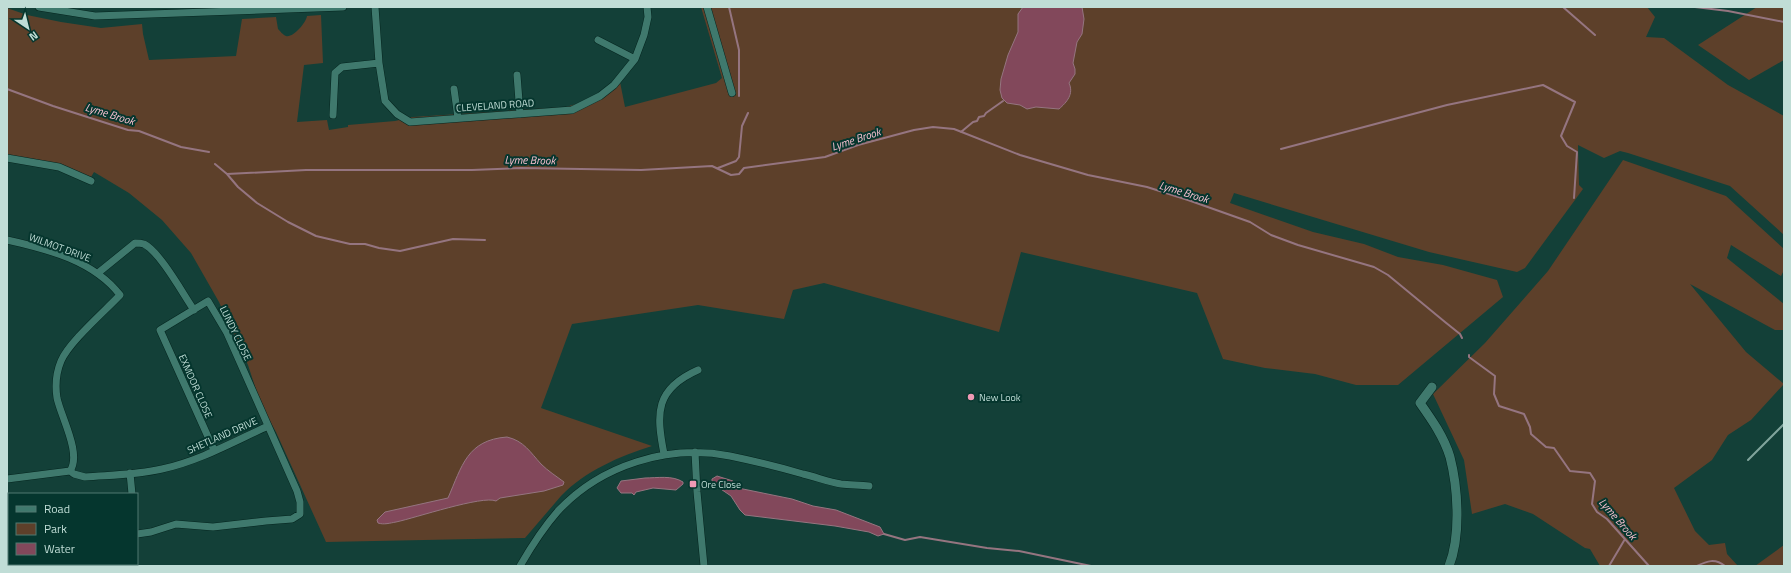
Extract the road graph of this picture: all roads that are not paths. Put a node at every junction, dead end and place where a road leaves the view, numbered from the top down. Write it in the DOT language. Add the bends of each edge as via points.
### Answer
graph roads {
  1 [pos="39,7"];
  2 [pos="343,7"];
  3 [pos="375,7"];
  4 [pos="647,7"];
  5 [pos="707,7"];
  6 [pos="293,8"];
  7 [pos="137,11"];
  8 [pos="598,40"];
  9 [pos="635,59"];
  10 [pos="379,63"];
  11 [pos="517,75"];
  12 [pos="454,89"];
  13 [pos="732,93"];
  14 [pos="520,114"];
  15 [pos="333,115"];
  16 [pos="458,118"];
  17 [pos="7,158"];
  18 [pos="91,181"];
  19 [pos="7,240"];
  20 [pos="98,273"];
  21 [pos="194,310"];
  22 [pos="160,330"];
  23 [pos="698,370"];
  24 [pos="1432,387"];
  25 [pos="268,426"];
  26 [pos="214,450"];
  27 [pos="695,452"];
  28 [pos="664,454"];
  29 [pos="70,471"];
  30 [pos="130,473"];
  31 [pos="7,478"];
  32 [pos="869,486"];
  33 [pos="132,493"];
  34 [pos="138,534"];
  35 [pos="520,566"];
  36 [pos="704,566"];
  37 [pos="1449,566"];
  1 -- 7 [label="street" via="95,16"];
  2 -- 6 [label="street"];
  3 -- 10 [label="street, CLEVELAND ROAD"];
  4 -- 9 [label="street, CLEVELAND ROAD" via="648,17 644,35"];
  5 -- 13 [label="street"];
  6 -- 7 [label="street"];
  8 -- 9 [label="street"];
  9 -- 14 [label="street, CLEVELAND ROAD" via="614,85 600,96 572,110"];
  10 -- 15 [label="street" via="342,67 335,73"];
  10 -- 16 [label="street, CLEVELAND ROAD" via="385,101 398,114 410,122"];
  11 -- 14 [label="street"];
  12 -- 16 [label="street"];
  14 -- 16 [label="street, CLEVELAND ROAD"];
  17 -- 18 [label="street" via="60,167"];
  19 -- 20 [label="street, WILMOT DRIVE" via="57,254 84,264"];
  20 -- 21 [label="street" via="135,244 142,243 149,247 165,266"];
  20 -- 29 [label="street, WILMOT DRIVE" via="111,282 120,295 70,347 61,361 56,378 58,399 74,453 74,464"];
  21 -- 22 [label="street, LUNDY CLOSE"];
  21 -- 25 [label="street, LUNDY CLOSE" via="208,301 214,310 227,333"];
  22 -- 26 [label="street, EXMOOR CLOSE"];
  23 -- 28 [label="street" via="684,376 671,387 662,403 659,421"];
  24 -- 37 [label="street" via="1420,403 1438,430 1450,456 1456,496 1456,531"];
  25 -- 26 [label="street, SHETLAND DRIVE"];
  25 -- 34 [label="street, SHETLAND DRIVE" via="297,491 301,508 298,516 292,519 213,527 176,524"];
  26 -- 30 [label="street, SHETLAND DRIVE" via="160,470"];
  27 -- 28 [label="street"];
  27 -- 32 [label="street" via="729,456 840,484"];
  27 -- 36 [label="street"];
  28 -- 35 [label="street" via="624,466 578,492 558,510"];
  29 -- 30 [label="street, SHETLAND DRIVE" via="85,477"];
  29 -- 31 [label="street"];
  30 -- 33 [label="street"];
}
